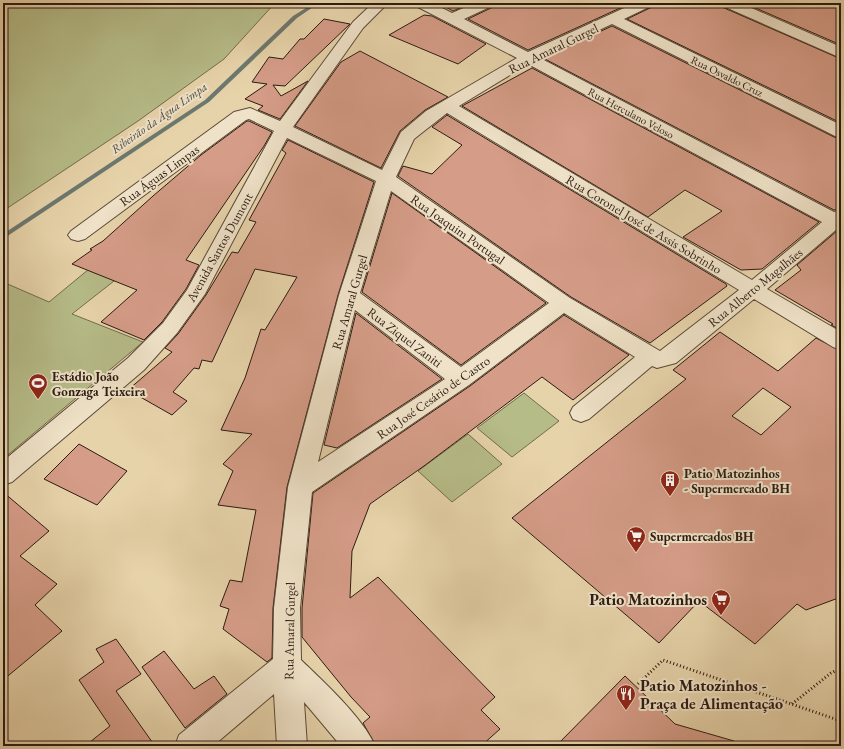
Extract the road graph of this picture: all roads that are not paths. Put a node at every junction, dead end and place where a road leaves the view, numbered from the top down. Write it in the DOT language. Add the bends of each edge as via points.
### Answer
graph roads {
  1 [pos="381,3"];
  2 [pos="421,3"];
  3 [pos="487,3"];
  4 [pos="646,3"];
  5 [pos="728,3"];
  6 [pos="452,19"];
  7 [pos="613,20"];
  8 [pos="841,53"];
  9 [pos="528,58"];
  10 [pos="447,106"];
  11 [pos="240,116"];
  12 [pos="284,128"];
  13 [pos="841,132"];
  14 [pos="386,179"];
  15 [pos="839,220"];
  16 [pos="78,235"];
  17 [pos="753,290"];
  18 [pos="349,295"];
  19 [pos="563,303"];
  20 [pos="841,342"];
  21 [pos="659,357"];
  22 [pos="461,379"];
  23 [pos="581,413"];
  24 [pos="3,475"];
  25 [pos="300,486"];
  26 [pos="287,665"];
  27 [pos="190,746"];
  28 [pos="292,746"];
  29 [pos="360,746"];
  1 -- 12 [label="street, Avenida Santos Dumont" via="358,25"];
  2 -- 6 [label="street, Rua Herculano Veloso"];
  3 -- 6 [label="street"];
  4 -- 7 [label="street, Rua Amaral Gurgel"];
  5 -- 8 [label="street"];
  6 -- 9 [label="street, Rua Herculano Veloso"];
  7 -- 9 [label="street, Rua Amaral Gurgel"];
  7 -- 13 [label="street, Rua Osvaldo Cruz"];
  9 -- 10 [label="street, Rua Amaral Gurgel"];
  9 -- 15 [label="street, Rua Herculano Veloso"];
  10 -- 14 [label="street, Rua Amaral Gurgel" via="417,126 408,136"];
  10 -- 17 [label="street, Rua Coronel José de Assis Sobrinho"];
  11 -- 12 [label="street, Rua Joaquim Portugal" via="250,113"];
  11 -- 16 [label="street, Rua Águas Limpas"];
  12 -- 14 [label="street, Rua Joaquim Portugal"];
  12 -- 24 [label="street, Avenida Santos Dumont" via="195,294 170,328 136,364"];
  14 -- 18 [label="street, Rua Amaral Gurgel"];
  14 -- 19 [label="street, Rua Joaquim Portugal"];
  15 -- 17 [label="street, Rua Alberto Magalhães"];
  17 -- 20 [label="street, Rua Coronel José de Assis Sobrinho"];
  17 -- 21 [label="street, Rua Alberto Magalhães"];
  18 -- 22 [label="street, Rua Ziquel Zaniti"];
  18 -- 25 [label="street, Rua Amaral Gurgel"];
  19 -- 21 [label="street, Rua Joaquim Portugal"];
  19 -- 22 [label="street, Rua José Cesário de Castro"];
  21 -- 23 [label="street, Rua Alberto Magalhães"];
  22 -- 25 [label="street, Rua José Cesário de Castro"];
  25 -- 26 [label="street, Rua Amaral Gurgel" via="287,608"];
  26 -- 27 [label="street"];
  26 -- 28 [label="street, Rua Amaral Gurgel"];
  26 -- 29 [label="street" via="333,713"];
}
